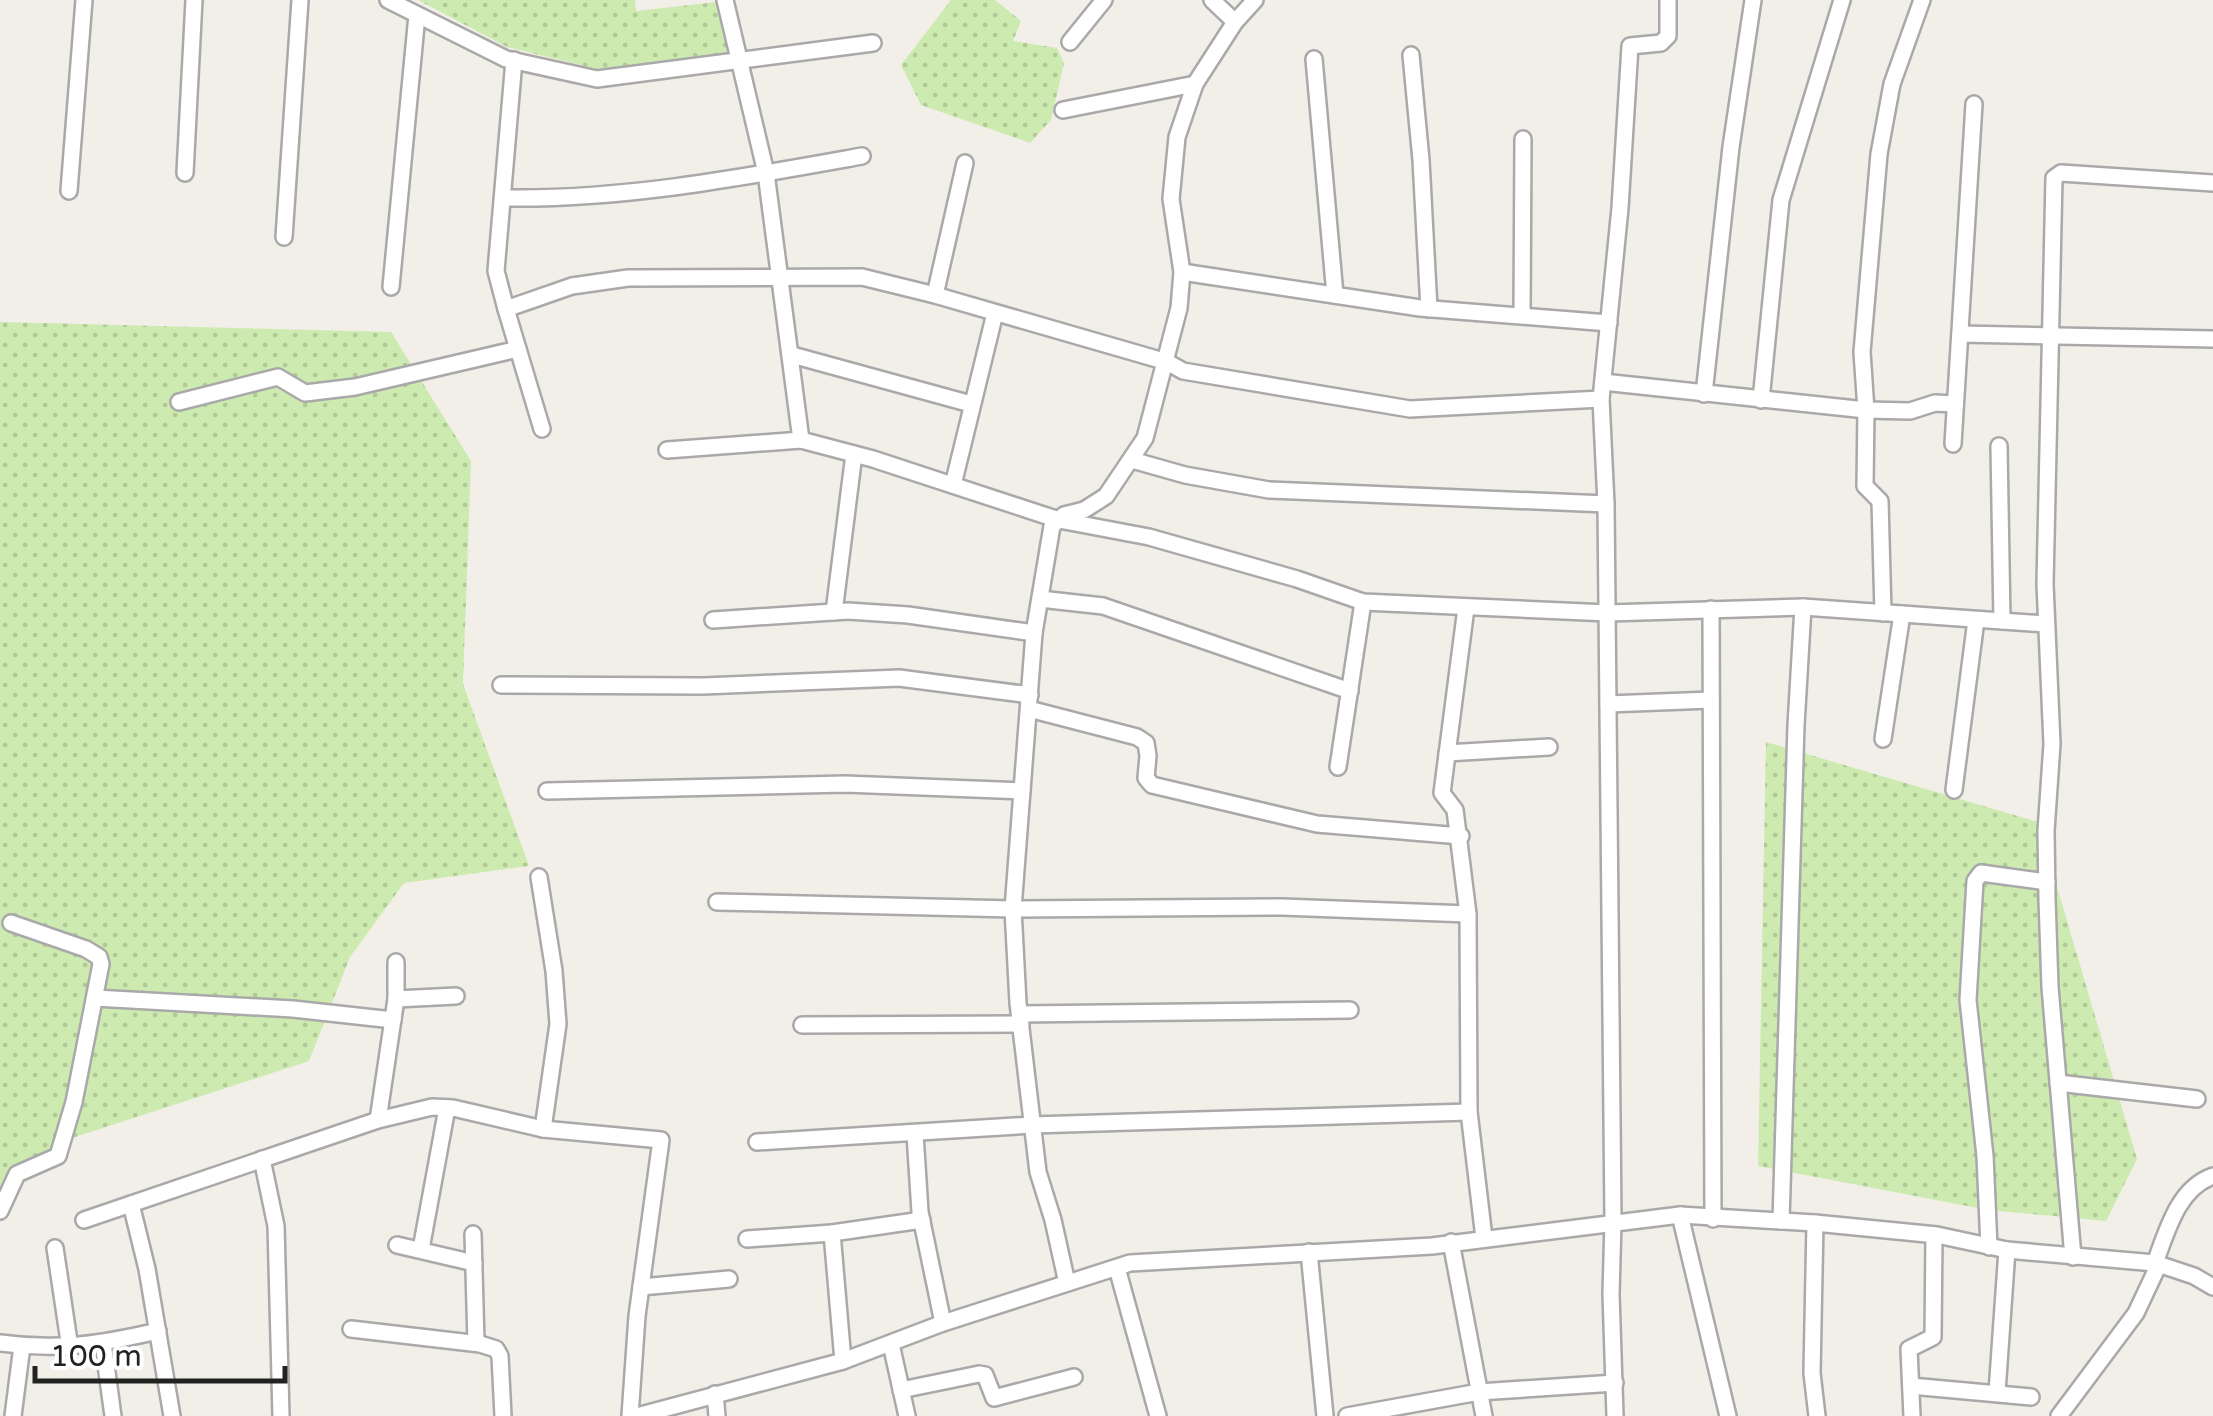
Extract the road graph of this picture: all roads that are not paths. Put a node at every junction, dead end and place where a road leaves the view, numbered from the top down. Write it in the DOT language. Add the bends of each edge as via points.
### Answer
graph roads {
  1 [pos="84,0"];
  2 [pos="194,0"];
  3 [pos="300,0"];
  4 [pos="388,0"];
  5 [pos="724,0"];
  6 [pos="1104,0"];
  7 [pos="1212,0"];
  8 [pos="1255,0"];
  9 [pos="1668,0"];
  10 [pos="1753,0"];
  11 [pos="1842,0"];
  12 [pos="1922,0"];
  13 [pos="417,15"];
  14 [pos="1235,22"];
  15 [pos="1070,42"];
  16 [pos="873,43"];
  17 [pos="1411,55"];
  18 [pos="514,60"];
  19 [pos="738,60"];
  20 [pos="1314,60"];
  21 [pos="1195,84"];
  22 [pos="1974,104"];
  23 [pos="1063,110"];
  24 [pos="1523,138"];
  25 [pos="862,156"];
  26 [pos="965,163"];
  27 [pos="766,173"];
  28 [pos="185,174"];
  29 [pos="2213,183"];
  30 [pos="69,190"];
  31 [pos="504,198"];
  32 [pos="284,236"];
  33 [pos="1182,272"];
  34 [pos="782,276"];
  35 [pos="391,286"];
  36 [pos="935,294"];
  37 [pos="1334,296"];
  38 [pos="506,308"];
  39 [pos="1428,309"];
  40 [pos="996,312"];
  41 [pos="1522,315"];
  42 [pos="1608,322"];
  43 [pos="1960,334"];
  44 [pos="2050,334"];
  45 [pos="2213,338"];
  46 [pos="518,349"];
  47 [pos="792,355"];
  48 [pos="1167,362"];
  49 [pos="1602,390"];
  50 [pos="1704,394"];
  51 [pos="1761,400"];
  52 [pos="179,402"];
  53 [pos="971,404"];
  54 [pos="1955,404"];
  55 [pos="1866,410"];
  56 [pos="542,429"];
  57 [pos="802,440"];
  58 [pos="1953,444"];
  59 [pos="2000,446"];
  60 [pos="666,450"];
  61 [pos="854,454"];
  62 [pos="1132,460"];
  63 [pos="953,485"];
  64 [pos="1606,504"];
  65 [pos="1059,520"];
  66 [pos="1040,600"];
  67 [pos="1363,602"];
  68 [pos="1804,607"];
  69 [pos="1466,608"];
  70 [pos="1711,608"];
  71 [pos="834,612"];
  72 [pos="1608,613"];
  73 [pos="1884,613"];
  74 [pos="1902,614"];
  75 [pos="713,620"];
  76 [pos="1976,620"];
  77 [pos="2002,621"];
  78 [pos="2046,624"];
  79 [pos="1034,633"];
  80 [pos="501,685"];
  81 [pos="1350,691"];
  82 [pos="1711,700"];
  83 [pos="1030,702"];
  84 [pos="1608,704"];
  85 [pos="1883,739"];
  86 [pos="1549,747"];
  87 [pos="1447,753"];
  88 [pos="1338,767"];
  89 [pos="1954,790"];
  90 [pos="547,791"];
  91 [pos="1022,791"];
  92 [pos="1461,836"];
  93 [pos="539,878"];
  94 [pos="2047,882"];
  95 [pos="717,902"];
  96 [pos="1013,909"];
  97 [pos="1468,914"];
  98 [pos="11,923"];
  99 [pos="396,962"];
  100 [pos="456,996"];
  101 [pos="96,998"];
  102 [pos="396,1000"];
  103 [pos="1350,1010"];
  104 [pos="1020,1019"];
  105 [pos="393,1020"];
  106 [pos="802,1025"];
  107 [pos="2058,1083"];
  108 [pos="2197,1100"];
  109 [pos="446,1108"];
  110 [pos="1470,1112"];
  111 [pos="378,1120"];
  112 [pos="1032,1125"];
  113 [pos="544,1129"];
  114 [pos="916,1134"];
  115 [pos="757,1142"];
  116 [pos="262,1159"];
  117 [pos="2213,1176"];
  118 [pos="131,1204"];
  119 [pos="0,1211"];
  120 [pos="1680,1216"];
  121 [pos="1712,1219"];
  122 [pos="84,1220"];
  123 [pos="922,1220"];
  124 [pos="1613,1222"];
  125 [pos="1781,1222"];
  126 [pos="1815,1223"];
  127 [pos="832,1233"];
  128 [pos="474,1234"];
  129 [pos="1934,1235"];
  130 [pos="1484,1238"];
  131 [pos="748,1239"];
  132 [pos="1451,1242"];
  133 [pos="396,1245"];
  134 [pos="1989,1247"];
  135 [pos="54,1248"];
  136 [pos="421,1249"];
  137 [pos="2007,1250"];
  138 [pos="1308,1252"];
  139 [pos="2073,1257"];
  140 [pos="474,1262"];
  141 [pos="2157,1264"];
  142 [pos="1117,1268"];
  143 [pos="730,1279"];
  144 [pos="1067,1283"];
  145 [pos="641,1287"];
  146 [pos="2213,1288"];
  147 [pos="942,1323"];
  148 [pos="352,1328"];
  149 [pos="158,1331"];
  150 [pos="0,1343"];
  151 [pos="103,1343"];
  152 [pos="476,1343"];
  153 [pos="891,1344"];
  154 [pos="22,1346"];
  155 [pos="70,1348"];
  156 [pos="843,1361"];
  157 [pos="1074,1376"];
  158 [pos="1616,1383"];
  159 [pos="1911,1386"];
  160 [pos="901,1390"];
  161 [pos="1479,1392"];
  162 [pos="1997,1392"];
  163 [pos="716,1394"];
  164 [pos="2031,1396"];
  165 [pos="1398,1411"];
  166 [pos="14,1416"];
  167 [pos="114,1416"];
  168 [pos="172,1416"];
  169 [pos="281,1416"];
  170 [pos="502,1416"];
  171 [pos="633,1416"];
  172 [pos="718,1416"];
  173 [pos="906,1416"];
  174 [pos="1158,1416"];
  175 [pos="1325,1416"];
  176 [pos="1347,1416"];
  177 [pos="1484,1416"];
  178 [pos="1615,1416"];
  179 [pos="1728,1416"];
  180 [pos="1817,1416"];
  181 [pos="1912,1416"];
  182 [pos="2058,1416"];
  1 -- 30 [label="street"];
  2 -- 28 [label="street"];
  3 -- 32 [label="street"];
  4 -- 13 [label="street"];
  5 -- 19 [label="street"];
  6 -- 15 [label="street"];
  7 -- 14 [label="street"];
  8 -- 14 [label="street"];
  9 -- 42 [label="street" via="1668,36 1630,46"];
  10 -- 50 [label="street"];
  11 -- 51 [label="street" via="1781,200"];
  12 -- 55 [label="street" via="1892,84 1879,154 1862,352"];
  13 -- 18 [label="street"];
  13 -- 35 [label="street"];
  14 -- 21 [label="street"];
  16 -- 19 [label="street"];
  17 -- 39 [label="street"];
  18 -- 19 [label="street" via="597,79"];
  18 -- 31 [label="street"];
  19 -- 27 [label="street"];
  20 -- 37 [label="street"];
  21 -- 23 [label="street"];
  21 -- 33 [label="street" via="1177,137 1171,199"];
  22 -- 43 [label="street"];
  24 -- 41 [label="street"];
  25 -- 27 [label="street"];
  26 -- 36 [label="street"];
  27 -- 31 [label="street" via="605,195"];
  27 -- 34 [label="street"];
  29 -- 44 [label="street" via="2060,173 2054,178"];
  31 -- 38 [label="street" via="496,270"];
  33 -- 37 [label="street"];
  33 -- 48 [label="street"];
  34 -- 36 [label="street" via="862,277"];
  34 -- 38 [label="street" via="628,278 572,286"];
  34 -- 47 [label="street"];
  36 -- 40 [label="street"];
  37 -- 39 [label="street"];
  38 -- 46 [label="street"];
  39 -- 41 [label="street"];
  40 -- 48 [label="street"];
  40 -- 53 [label="street"];
  41 -- 42 [label="street"];
  42 -- 49 [label="street"];
  43 -- 44 [label="street"];
  43 -- 54 [label="street"];
  44 -- 45 [label="street"];
  44 -- 78 [label="street"];
  46 -- 52 [label="street" via="354,387 305,393 278,377"];
  46 -- 56 [label="street"];
  47 -- 53 [label="street"];
  47 -- 57 [label="street"];
  48 -- 49 [label="street" via="1183,371 1410,410"];
  48 -- 62 [label="street"];
  49 -- 50 [label="street"];
  49 -- 64 [label="street"];
  50 -- 51 [label="street"];
  51 -- 55 [label="street"];
  53 -- 63 [label="street"];
  54 -- 55 [label="street"];
  54 -- 58 [label="street"];
  55 -- 73 [label="street" via="1865,486 1880,501"];
  57 -- 60 [label="street"];
  57 -- 61 [label="street"];
  59 -- 77 [label="street"];
  61 -- 63 [label="street"];
  61 -- 71 [label="street"];
  62 -- 64 [label="street" via="1269,490"];
  62 -- 65 [label="street" via="1106,496"];
  63 -- 65 [label="street"];
  64 -- 72 [label="street"];
  65 -- 66 [label="street" via="1052,526"];
  65 -- 67 [label="street" via="1149,537"];
  66 -- 79 [label="street"];
  66 -- 81 [label="street" via="1103,606"];
  67 -- 69 [label="street"];
  67 -- 81 [label="street"];
  68 -- 70 [label="street"];
  68 -- 73 [label="street"];
  68 -- 125 [label="street"];
  69 -- 72 [label="street"];
  69 -- 87 [label="street"];
  70 -- 72 [label="street"];
  70 -- 82 [label="street"];
  71 -- 75 [label="street"];
  71 -- 79 [label="street"];
  72 -- 84 [label="street"];
  73 -- 74 [label="street"];
  74 -- 76 [label="street"];
  74 -- 85 [label="street"];
  76 -- 77 [label="street"];
  76 -- 89 [label="street"];
  77 -- 78 [label="street"];
  78 -- 94 [label="street" via="2052,744"];
  79 -- 83 [label="street"];
  80 -- 83 [label="street" via="899,678"];
  81 -- 88 [label="street"];
  82 -- 84 [label="street"];
  82 -- 121 [label="street"];
  83 -- 91 [label="street"];
  83 -- 92 [label="street" via="1146,743 1152,785 1317,824"];
  84 -- 124 [label="street"];
  86 -- 87 [label="street"];
  87 -- 92 [label="street" via="1442,793 1456,810"];
  90 -- 91 [label="street" via="845,784"];
  91 -- 96 [label="street"];
  92 -- 97 [label="street"];
  93 -- 113 [label="street" via="558,1024"];
  94 -- 107 [label="street"];
  94 -- 134 [label="street" via="1982,873 1975,881 1968,1000"];
  95 -- 96 [label="street"];
  96 -- 97 [label="street"];
  96 -- 104 [label="street"];
  97 -- 110 [label="street"];
  98 -- 101 [label="street" via="99,957"];
  99 -- 102 [label="street"];
  100 -- 102 [label="street"];
  101 -- 105 [label="street"];
  101 -- 119 [label="street" via="58,1156 17,1174"];
  102 -- 105 [label="street"];
  103 -- 104 [label="street"];
  104 -- 106 [label="street"];
  104 -- 112 [label="street"];
  105 -- 111 [label="street"];
  107 -- 108 [label="street"];
  107 -- 139 [label="street"];
  109 -- 111 [label="street"];
  109 -- 113 [label="street"];
  109 -- 136 [label="street"];
  110 -- 112 [label="street"];
  110 -- 130 [label="street"];
  111 -- 116 [label="street"];
  112 -- 114 [label="street"];
  112 -- 144 [label="street"];
  113 -- 145 [label="street" via="661,1140"];
  114 -- 115 [label="street"];
  114 -- 123 [label="street"];
  116 -- 118 [label="street"];
  116 -- 169 [label="street" via="276,1226"];
  117 -- 141 [label="street" via="2198,1181 2173,1215"];
  118 -- 122 [label="street"];
  118 -- 149 [label="street"];
  120 -- 121 [label="street"];
  120 -- 124 [label="street"];
  120 -- 179 [label="street"];
  121 -- 125 [label="street"];
  123 -- 127 [label="street"];
  123 -- 147 [label="street"];
  124 -- 130 [label="street"];
  124 -- 158 [label="street"];
  125 -- 126 [label="street"];
  126 -- 129 [label="street"];
  126 -- 180 [label="street"];
  127 -- 131 [label="street"];
  127 -- 156 [label="street"];
  128 -- 140 [label="street"];
  129 -- 134 [label="street"];
  129 -- 159 [label="street" via="1933,1337 1909,1349"];
  130 -- 132 [label="street"];
  132 -- 138 [label="street"];
  132 -- 161 [label="street"];
  133 -- 136 [label="street"];
  134 -- 137 [label="street"];
  135 -- 155 [label="street"];
  136 -- 140 [label="street"];
  137 -- 139 [label="street"];
  137 -- 162 [label="street"];
  138 -- 142 [label="street"];
  138 -- 175 [label="street"];
  139 -- 141 [label="street"];
  140 -- 152 [label="street"];
  141 -- 146 [label="street"];
  141 -- 182 [label="street" via="2136,1313"];
  142 -- 144 [label="street"];
  142 -- 174 [label="street"];
  143 -- 145 [label="street"];
  144 -- 147 [label="street"];
  145 -- 171 [label="street"];
  147 -- 153 [label="street"];
  148 -- 152 [label="street"];
  149 -- 151 [label="street"];
  149 -- 168 [label="street"];
  150 -- 154 [label="street"];
  151 -- 155 [label="street"];
  151 -- 167 [label="street"];
  152 -- 170 [label="street" via="500,1356"];
  153 -- 156 [label="street"];
  153 -- 160 [label="street"];
  154 -- 155 [label="street"];
  154 -- 166 [label="street"];
  156 -- 163 [label="street"];
  157 -- 160 [label="street" via="994,1398 980,1374"];
  158 -- 161 [label="street"];
  158 -- 178 [label="street"];
  159 -- 162 [label="street"];
  159 -- 181 [label="street"];
  160 -- 173 [label="street"];
  161 -- 165 [label="street"];
  161 -- 177 [label="street"];
  162 -- 164 [label="street"];
  163 -- 171 [label="street"];
  163 -- 172 [label="street"];
  165 -- 176 [label="street"];
}
